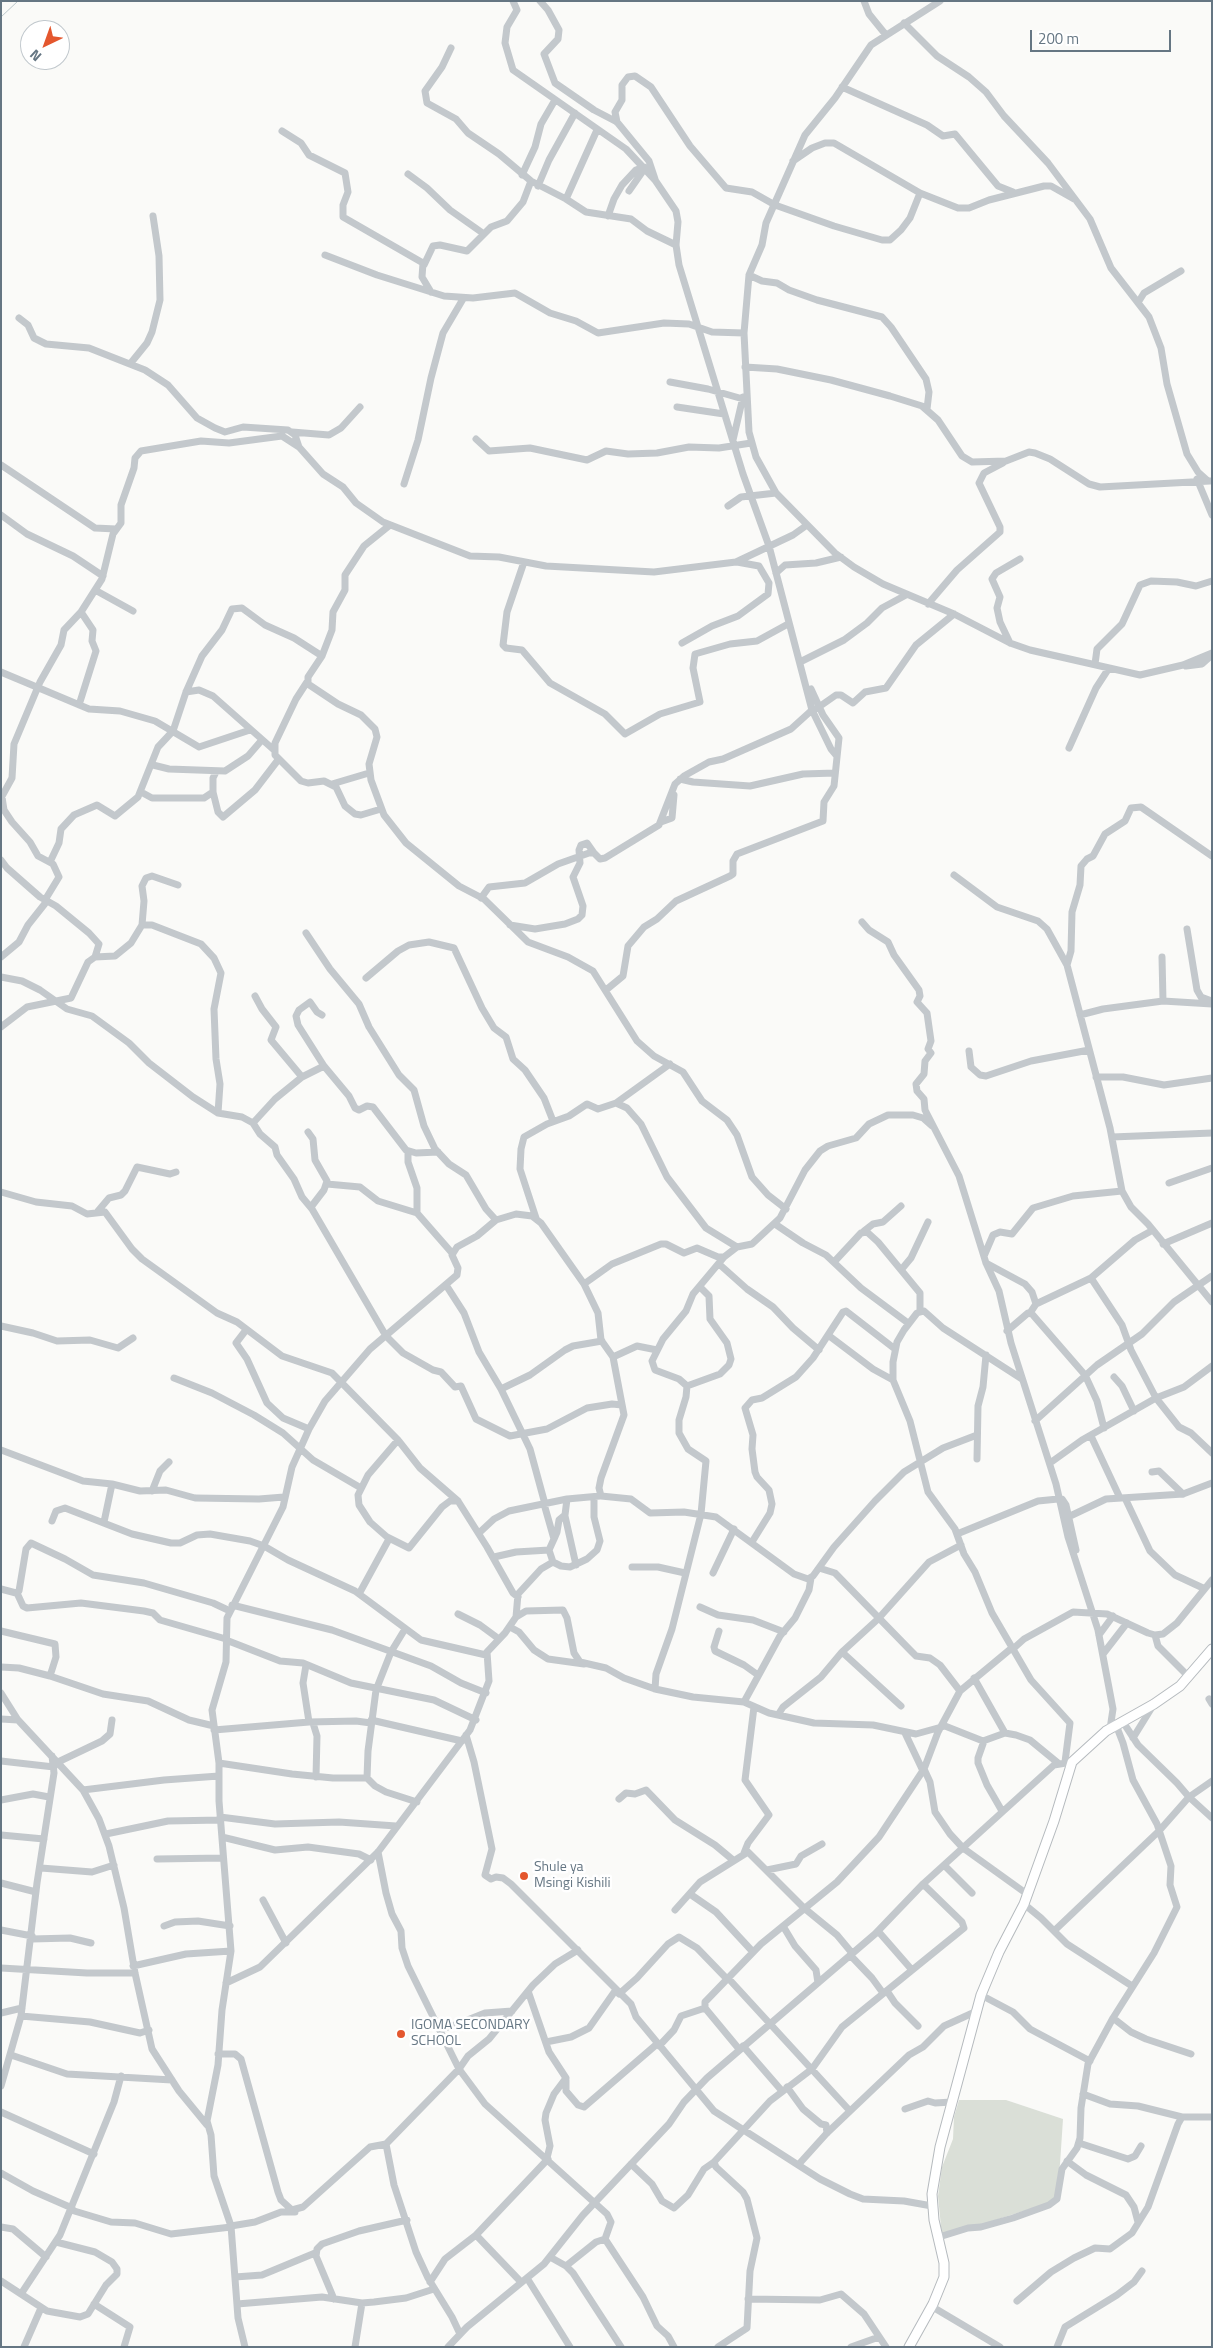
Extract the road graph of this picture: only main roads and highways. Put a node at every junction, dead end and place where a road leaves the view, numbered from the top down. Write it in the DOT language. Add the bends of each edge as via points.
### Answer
graph roads {
  1 [pos="1212,1649"];
  2 [pos="909,2347"];
  1 -- 2 [label="main road" via="1189,1677 1154,1704 1117,1725 1065,1762 1024,1904 981,1995 952,2102 940,2147 932,2206 944,2277"];
}
